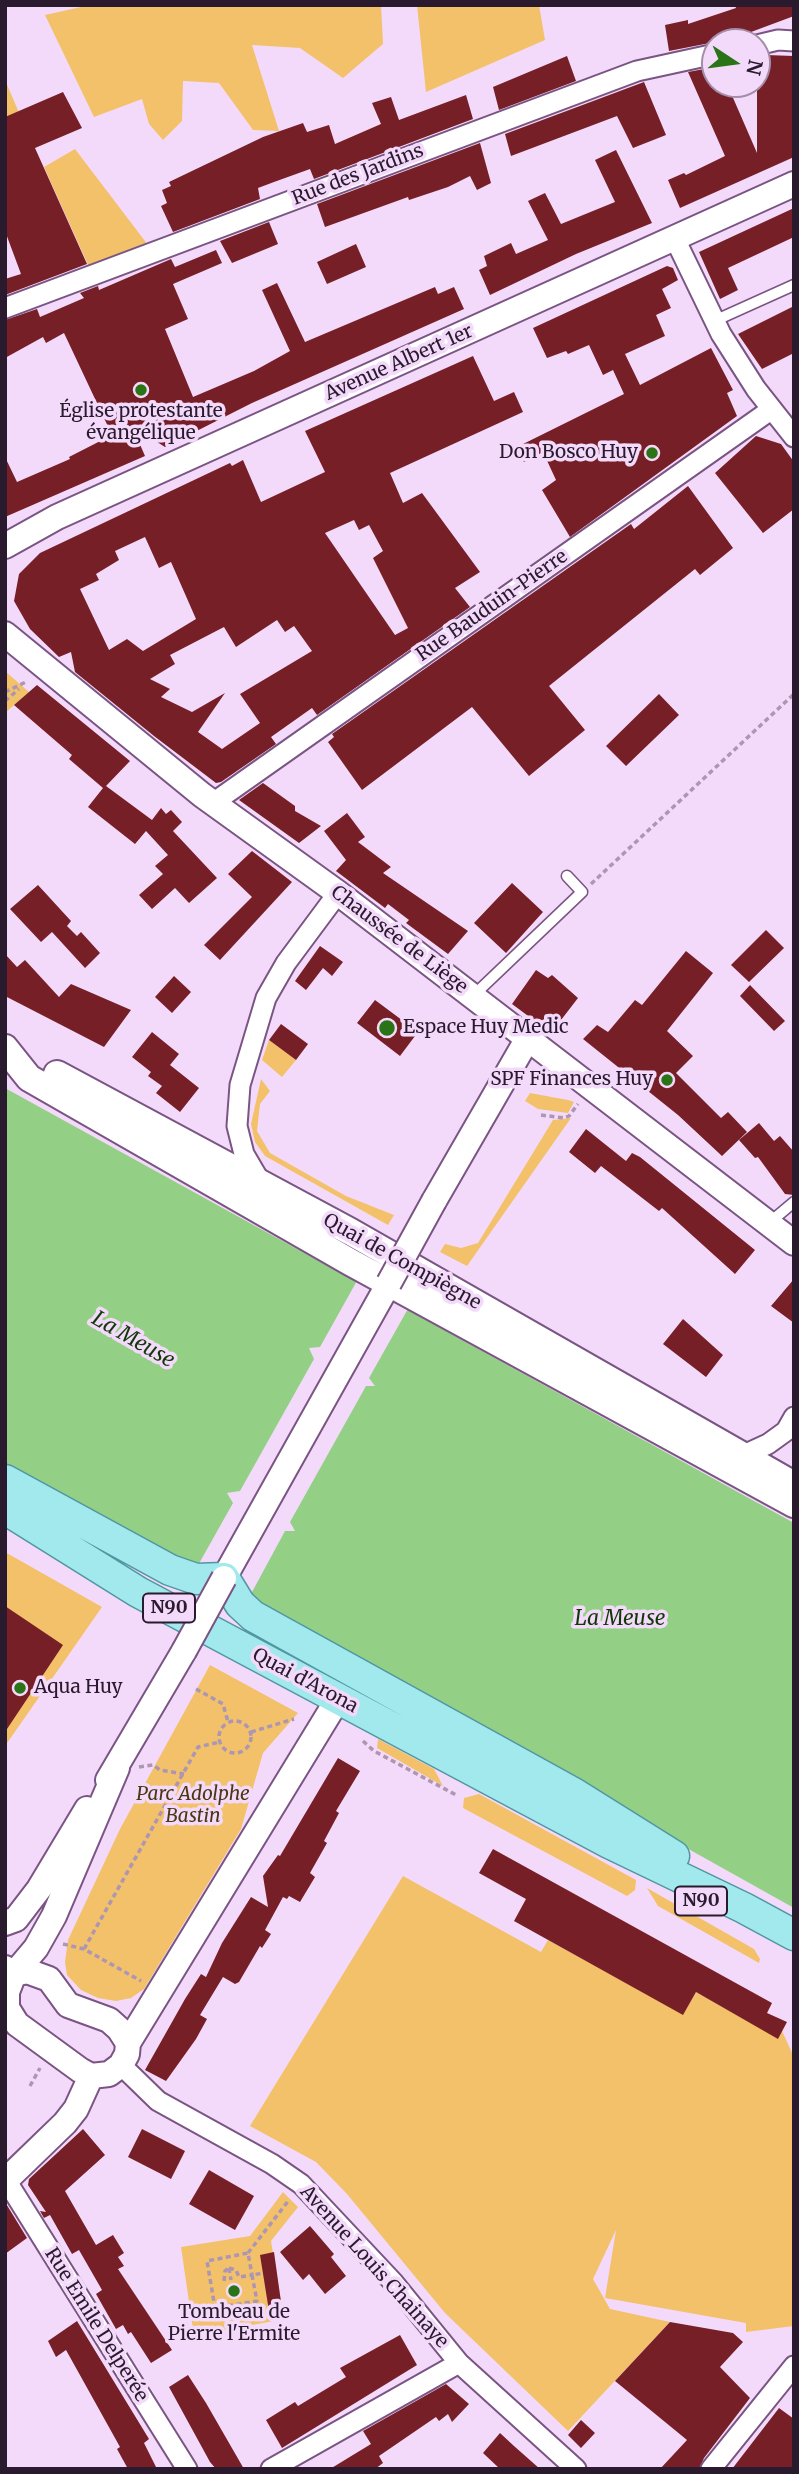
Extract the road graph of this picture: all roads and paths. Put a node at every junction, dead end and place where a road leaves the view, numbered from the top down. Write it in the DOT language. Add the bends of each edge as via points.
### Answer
graph roads {
  1 [pos="794,41"];
  2 [pos="771,42"];
  3 [pos="701,57"];
  4 [pos="794,184"];
  5 [pos="675,239"];
  6 [pos="794,285"];
  7 [pos="5,309"];
  8 [pos="714,321"];
  9 [pos="772,409"];
  10 [pos="794,437"];
  11 [pos="5,546"];
  12 [pos="5,634"];
  13 [pos="43,667"];
  14 [pos="22,686"];
  15 [pos="5,692"];
  16 [pos="794,694"];
  17 [pos="5,701"];
  18 [pos="213,803"];
  19 [pos="568,876"];
  20 [pos="582,892"];
  21 [pos="338,893"];
  22 [pos="473,996"];
  23 [pos="528,1038"];
  24 [pos="5,1048"];
  25 [pos="582,1098"];
  26 [pos="541,1115"];
  27 [pos="262,1184"];
  28 [pos="794,1202"];
  29 [pos="768,1223"];
  30 [pos="794,1243"];
  31 [pos="388,1283"];
  32 [pos="794,1417"];
  33 [pos="744,1455"];
  34 [pos="5,1480"];
  35 [pos="794,1485"];
  36 [pos="794,1504"];
  37 [pos="5,1509"];
  38 [pos="223,1578"];
  39 [pos="196,1689"];
  40 [pos="338,1699"];
  41 [pos="294,1719"];
  42 [pos="228,1723"];
  43 [pos="251,1732"];
  44 [pos="363,1741"];
  45 [pos="220,1742"];
  46 [pos="153,1765"];
  47 [pos="117,1768"];
  48 [pos="184,1773"];
  49 [pos="458,1796"];
  50 [pos="609,1843"];
  51 [pos="744,1908"];
  52 [pos="54,1916"];
  53 [pos="5,1923"];
  54 [pos="794,1935"];
  55 [pos="58,1942"];
  56 [pos="84,1949"];
  57 [pos="794,1956"];
  58 [pos="10,1971"];
  59 [pos="49,1979"];
  60 [pos="162,1989"];
  61 [pos="6,2008"];
  62 [pos="108,2020"];
  63 [pos="125,2054"];
  64 [pos="44,2060"];
  65 [pos="91,2076"];
  66 [pos="30,2086"];
  67 [pos="5,2180"];
  68 [pos="301,2184"];
  69 [pos="248,2253"];
  70 [pos="229,2268"];
  71 [pos="262,2273"];
  72 [pos="252,2274"];
  73 [pos="232,2280"];
  74 [pos="224,2281"];
  75 [pos="237,2304"];
  76 [pos="239,2314"];
  77 [pos="459,2362"];
  78 [pos="794,2365"];
  79 [pos="187,2469"];
  80 [pos="271,2469"];
  81 [pos="576,2469"];
  82 [pos="711,2469"];
  1 -- 2 [label="street"];
  3 -- 7 [label="street, Rue des Jardins" via="637,71"];
  4 -- 5 [label="street, Avenue Albert 1er"];
  5 -- 8 [label="street"];
  5 -- 11 [label="street, Avenue Albert 1er" via="57,517"];
  6 -- 8 [label="lane"];
  8 -- 9 [label="street"];
  9 -- 10 [label="street"];
  9 -- 18 [label="street, Rue Bauduin-Pierre"];
  12 -- 13 [label="street, Chaussée de Liège"];
  13 -- 14 [label="path"];
  13 -- 18 [label="street, Chaussée de Liège"];
  14 -- 15 [label="path"];
  14 -- 17 [label="path"];
  16 -- 20 [label="path"];
  18 -- 21 [label="street, Chaussée de Liège"];
  19 -- 20 [label="lane"];
  20 -- 22 [label="lane"];
  21 -- 22 [label="street, Chaussée de Liège"];
  21 -- 27 [label="street" via="266,998 240,1085 237,1126 244,1154"];
  22 -- 23 [label="street, Chaussée de Liège"];
  23 -- 29 [label="street, Chaussée de Liège"];
  23 -- 31 [label="street, bridge"];
  24 -- 27 [label="main road, Quai de Compiègne"];
  24 -- 31 [label="main road" via="29,1078"];
  25 -- 26 [label="path" via="569,1116"];
  27 -- 33 [label="main road, Quai de Compiègne"];
  28 -- 29 [label="lane"];
  29 -- 30 [label="street, Chaussée de Liège"];
  31 -- 36 [label="main road"];
  31 -- 38 [label="street"];
  32 -- 33 [label="street" via="786,1431"];
  33 -- 35 [label="main road, Quai de Compiègne"];
  34 -- 38 [label="main road" via="170,1570 196,1579"];
  37 -- 40 [label="main road, Quai d'Arona / N90" via="138,1592"];
  38 -- 47 [label="street, bridge"];
  38 -- 51 [label="main road" via="253,1616 575,1794 716,1881"];
  39 -- 42 [label="path" via="223,1703"];
  40 -- 50 [label="main road, Quai d'Arona / N90"];
  40 -- 60 [label="street"];
  41 -- 43 [label="path"];
  42 -- 43 [label="path" via="244,1723"];
  42 -- 45 [label="path" via="220,1731"];
  43 -- 45 [label="path" via="251,1742 240,1753 225,1750"];
  44 -- 49 [label="path"];
  45 -- 48 [label="path" via="198,1747"];
  46 -- 48 [label="path"];
  47 -- 52 [label="street"];
  47 -- 53 [label="street" via="76,1824 39,1889 16,1919"];
  48 -- 56 [label="path"];
  50 -- 51 [label="main road, Quai d'Arona / N90"];
  50 -- 57 [label="main road, Quai d'Arona / N90"];
  51 -- 54 [label="main road, Quai d'Arona / N90"];
  52 -- 58 [label="street" via="36,1948"];
  52 -- 59 [label="street"];
  55 -- 56 [label="path"];
  56 -- 60 [label="path"];
  58 -- 59 [label="street"];
  58 -- 61 [label="street"];
  59 -- 62 [label="street" via="68,2005"];
  60 -- 62 [label="street"];
  60 -- 63 [label="street"];
  61 -- 65 [label="street" via="17,2024"];
  62 -- 63 [label="street"];
  63 -- 65 [label="street" via="109,2074"];
  63 -- 68 [label="street, Avenue Louis Chainaye" via="158,2101"];
  64 -- 66 [label="path"];
  65 -- 67 [label="street" via="76,2109"];
  67 -- 79 [label="street, Rue Emile Delperée"];
  68 -- 69 [label="path"];
  68 -- 77 [label="street, Avenue Louis Chainaye" via="393,2282"];
  69 -- 72 [label="path"];
  69 -- 75 [label="path" via="207,2261 215,2308"];
  70 -- 72 [label="path" via="239,2277"];
  70 -- 73 [label="path"];
  70 -- 74 [label="path"];
  71 -- 72 [label="path"];
  72 -- 75 [label="path" via="257,2301"];
  75 -- 76 [label="path"];
  77 -- 80 [label="street"];
  77 -- 81 [label="street, Avenue Louis Chainaye"];
  78 -- 82 [label="street"];
}
